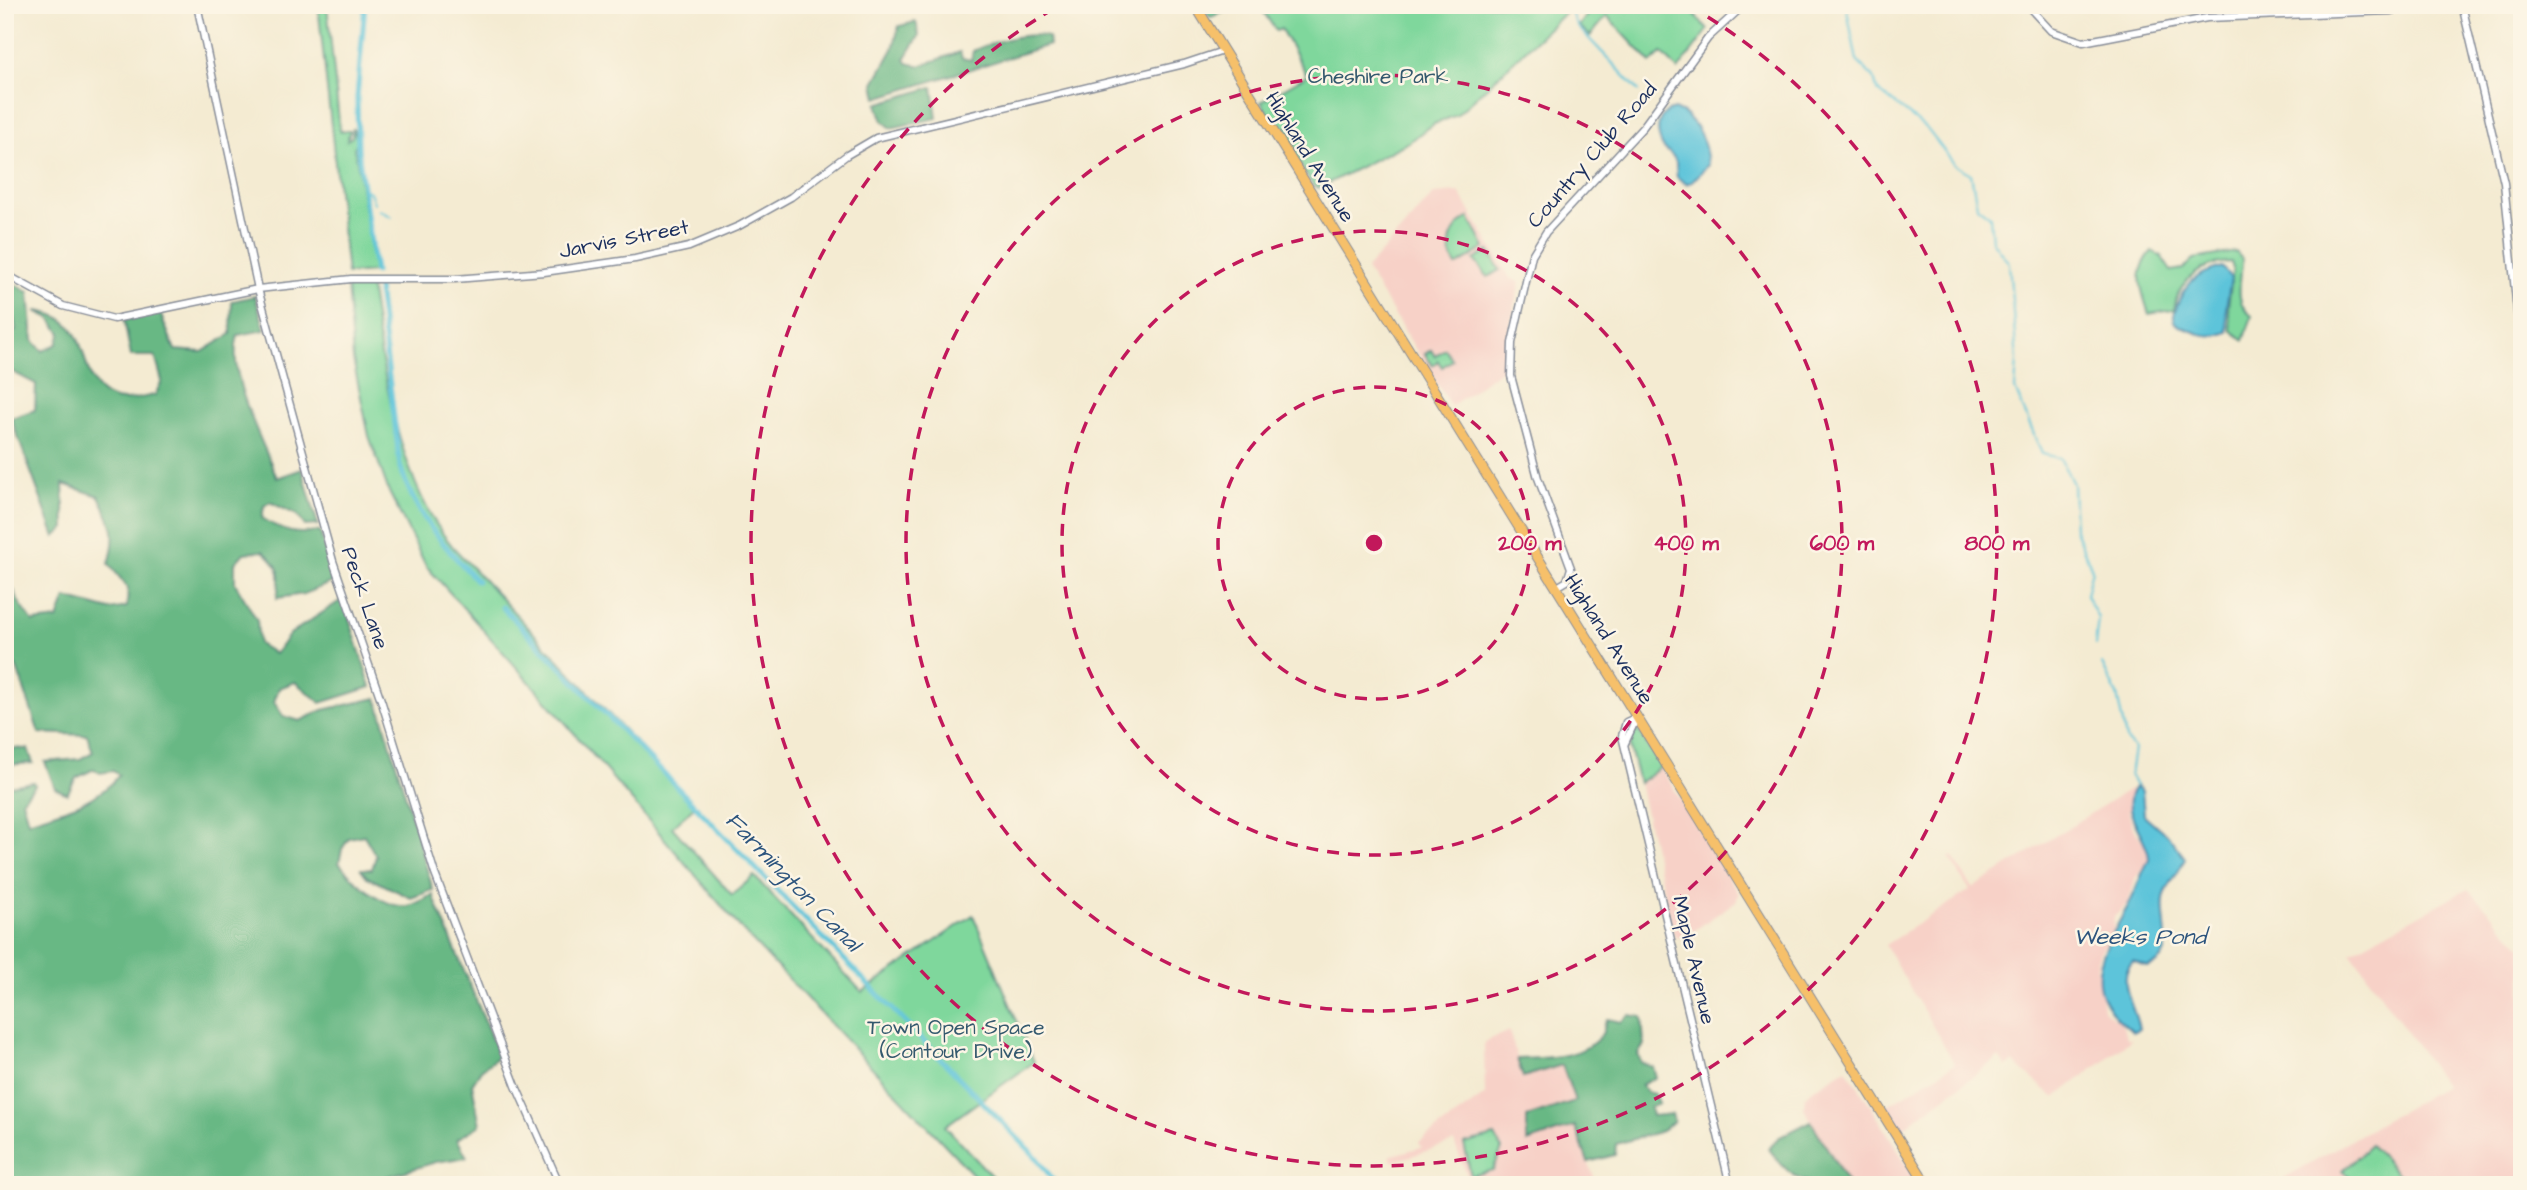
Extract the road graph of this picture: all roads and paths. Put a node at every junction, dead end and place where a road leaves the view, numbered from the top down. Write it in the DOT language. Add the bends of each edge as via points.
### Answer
graph roads {
  1 [pos="197,5"];
  2 [pos="1195,5"];
  3 [pos="1744,5"];
  4 [pos="2027,5"];
  5 [pos="2420,5"];
  6 [pos="2462,5"];
  7 [pos="1223,51"];
  8 [pos="5,274"];
  9 [pos="258,289"];
  10 [pos="2522,360"];
  11 [pos="1558,587"];
  12 [pos="1637,717"];
  13 [pos="560,1185"];
  14 [pos="1730,1185"];
  15 [pos="1927,1185"];
  1 -- 9 [label="street, Peck Lane"];
  2 -- 7 [label="highway, Highland Avenue"];
  3 -- 11 [label="street, Country Club Road" via="1708,38 1649,121 1546,232 1532,256 1510,369 1538,478 1571,568 1567,581"];
  4 -- 5 [label="street" via="2051,31 2083,42 2207,18 2390,11"];
  6 -- 10 [label="street" via="2504,183"];
  7 -- 9 [label="street, Jarvis Street" via="876,138 791,197 689,247 544,272 455,279 351,279"];
  7 -- 11 [label="highway, Highland Avenue"];
  8 -- 9 [label="street, Jarvis Street" via="63,306 114,318"];
  9 -- 13 [label="street, Peck Lane" via="333,561 435,874 516,1086"];
  11 -- 12 [label="highway, Highland Avenue"];
  12 -- 14 [label="street, Maple Avenue" via="1626,743"];
  12 -- 15 [label="highway, Highland Avenue"];
}
